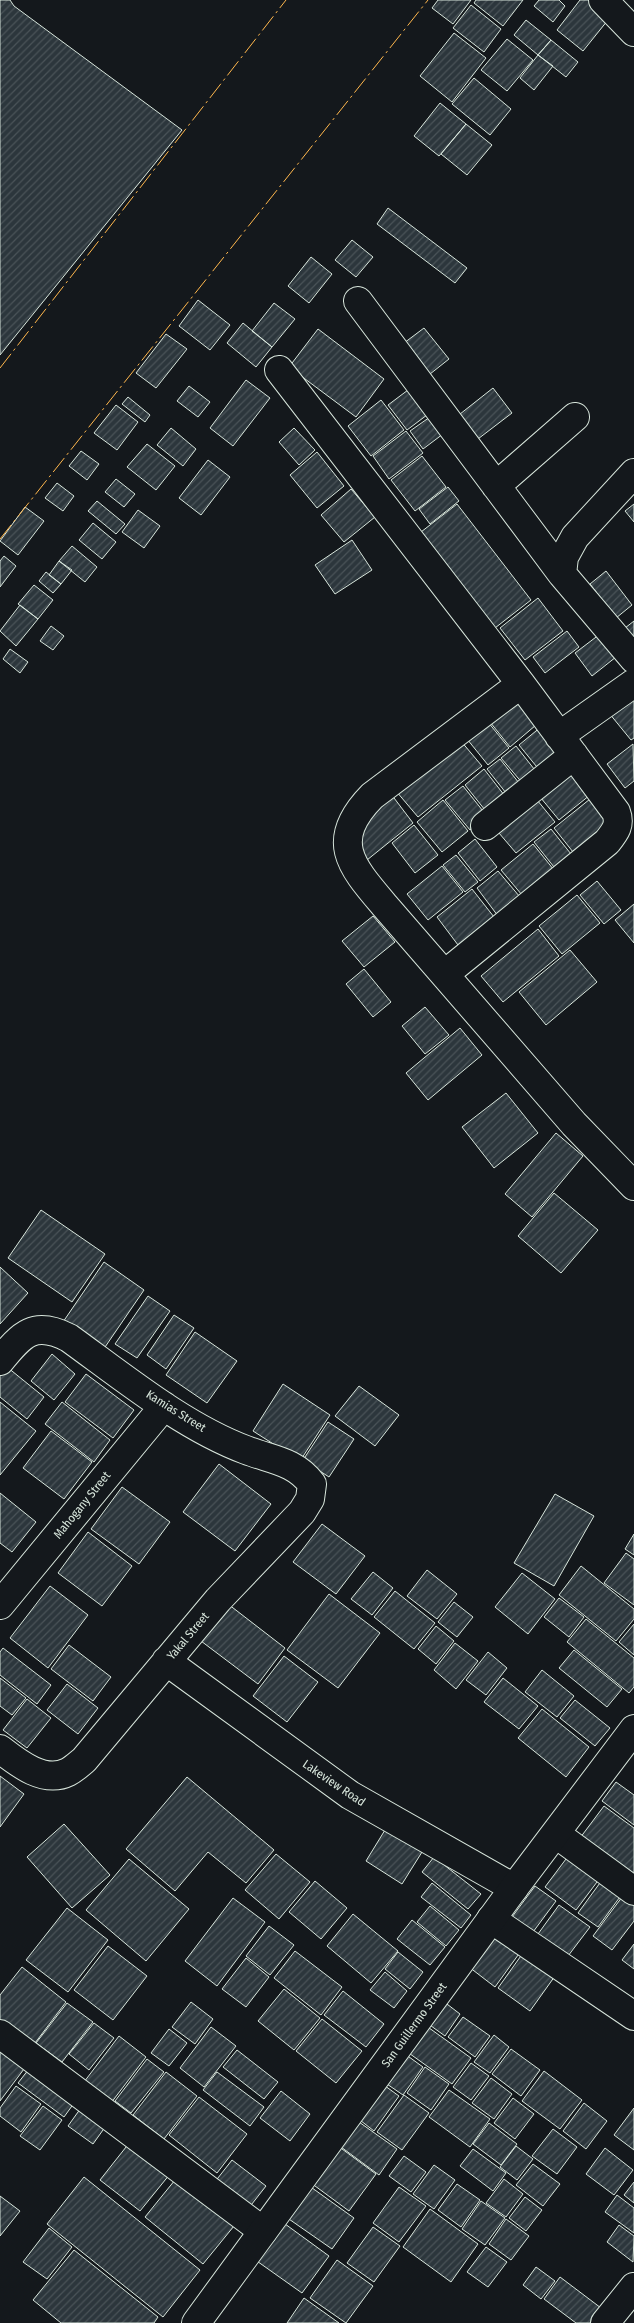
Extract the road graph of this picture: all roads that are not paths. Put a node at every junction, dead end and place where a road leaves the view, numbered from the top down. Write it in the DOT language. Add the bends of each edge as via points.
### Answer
graph roads {
  1 [pos="603,0"];
  2 [pos="634,32"];
  3 [pos="358,301"];
  4 [pos="279,370"];
  5 [pos="575,417"];
  6 [pos="634,473"];
  7 [pos="496,486"];
  8 [pos="562,574"];
  9 [pos="634,659"];
  10 [pos="522,684"];
  11 [pos="634,684"];
  12 [pos="567,746"];
  13 [pos="484,826"];
  14 [pos="445,974"];
  15 [pos="634,1186"];
  16 [pos="0,1361"];
  17 [pos="164,1406"];
  18 [pos="312,1484"];
  19 [pos="0,1605"];
  20 [pos="166,1661"];
  21 [pos="634,1729"];
  22 [pos="0,1749"];
  23 [pos="556,1834"];
  24 [pos="514,1888"];
  25 [pos="634,1891"];
  26 [pos="491,1919"];
  27 [pos="634,2016"];
  28 [pos="0,2034"];
  29 [pos="263,2231"];
  30 [pos="634,2287"];
  31 [pos="196,2323"];
  32 [pos="605,2323"];
  1 -- 2 [label="street"];
  3 -- 7 [label="street"];
  4 -- 10 [label="street"];
  5 -- 7 [label="street"];
  6 -- 8 [label="street" via="575,537 564,557"];
  7 -- 8 [label="street"];
  8 -- 9 [label="street"];
  10 -- 12 [label="street"];
  10 -- 14 [label="street" via="372,796 356,812 348,834 348,855 358,873"];
  11 -- 12 [label="street"];
  12 -- 13 [label="street"];
  12 -- 14 [label="street" via="616,812 617,828 607,842"];
  14 -- 15 [label="street" via="574,1124"];
  16 -- 17 [label="street, Kamias Street" via="18,1339 30,1332 44,1329 56,1332"];
  17 -- 18 [label="street, Kamias Street" via="221,1439 290,1464 304,1473"];
  17 -- 19 [label="street, Mahogany Street"];
  18 -- 20 [label="street, Yakal Street" via="310,1499 302,1512 218,1600"];
  20 -- 22 [label="street, Yakal Street" via="84,1760 67,1772 51,1775 34,1772"];
  20 -- 24 [label="street, Lakeview Road" via="350,1795"];
  21 -- 23 [label="street, San Guillermo Street"];
  23 -- 24 [label="street, San Guillermo Street"];
  23 -- 25 [label="street"];
  24 -- 26 [label="street, San Guillermo Street"];
  26 -- 27 [label="street"];
  26 -- 29 [label="street, San Guillermo Street"];
  28 -- 29 [label="street"];
  29 -- 31 [label="street, San Guillermo Street"];
  30 -- 32 [label="street"];
}
